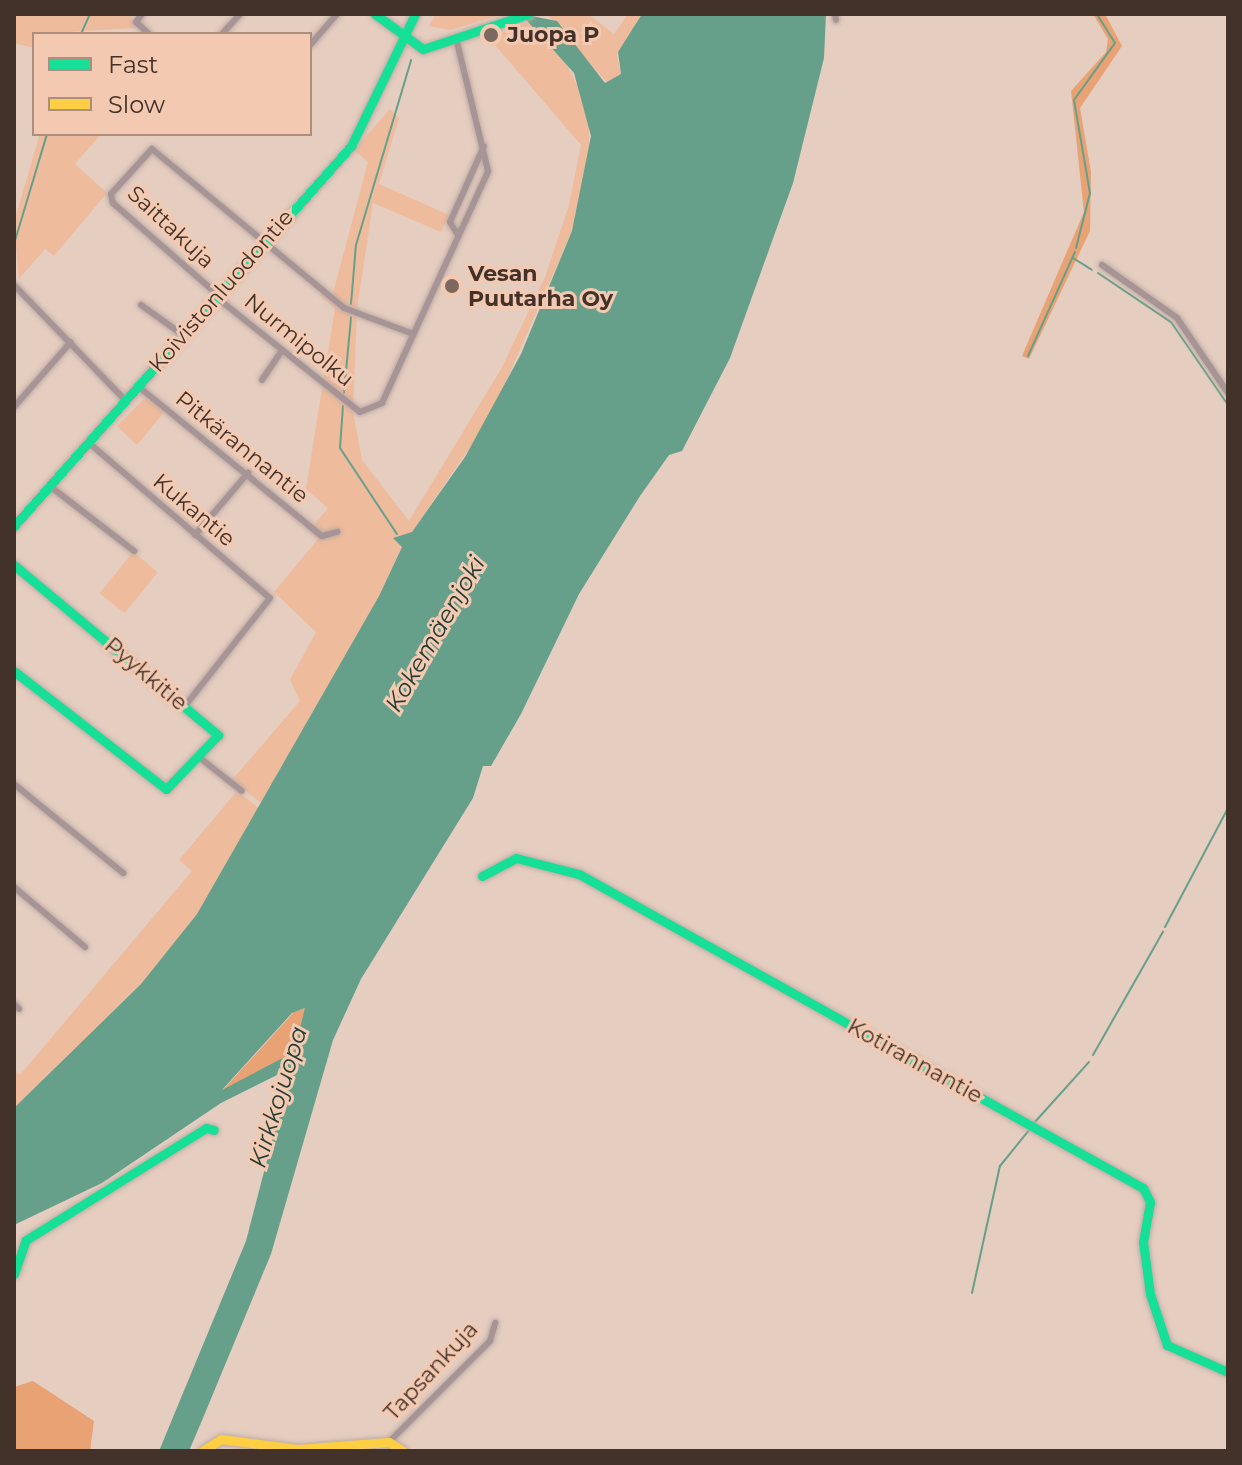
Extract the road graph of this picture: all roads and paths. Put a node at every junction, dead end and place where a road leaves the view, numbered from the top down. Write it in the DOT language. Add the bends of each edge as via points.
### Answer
graph roads {
  1 [pos="142,14"];
  2 [pos="240,14"];
  3 [pos="337,14"];
  4 [pos="375,14"];
  5 [pos="415,14"];
  6 [pos="523,16"];
  7 [pos="147,32"];
  8 [pos="224,32"];
  9 [pos="405,40"];
  10 [pos="457,42"];
  11 [pos="312,43"];
  12 [pos="484,146"];
  13 [pos="458,235"];
  14 [pos="264,239"];
  15 [pos="1102,265"];
  16 [pos="14,285"];
  17 [pos="217,296"];
  18 [pos="141,305"];
  19 [pos="413,334"];
  20 [pos="183,335"];
  21 [pos="71,342"];
  22 [pos="282,350"];
  23 [pos="262,380"];
  24 [pos="139,387"];
  25 [pos="1228,393"];
  26 [pos="126,401"];
  27 [pos="14,407"];
  28 [pos="89,443"];
  29 [pos="248,473"];
  30 [pos="51,487"];
  31 [pos="14,526"];
  32 [pos="337,532"];
  33 [pos="195,535"];
  34 [pos="134,551"];
  35 [pos="14,565"];
  36 [pos="14,671"];
  37 [pos="185,706"];
  38 [pos="200,758"];
  39 [pos="14,784"];
  40 [pos="242,791"];
  41 [pos="123,873"];
  42 [pos="482,876"];
  43 [pos="14,887"];
  44 [pos="85,947"];
  45 [pos="214,1130"];
  46 [pos="14,1274"];
  47 [pos="495,1323"];
  48 [pos="1228,1372"];
  49 [pos="389,1442"];
  50 [pos="202,1451"];
  51 [pos="403,1451"];
  1 -- 7 [label="street" via="136,22"];
  2 -- 8 [label="street"];
  3 -- 11 [label="street"];
  4 -- 9 [label="street"];
  5 -- 9 [label="street, Koivistonluodontie"];
  6 -- 10 [label="street"];
  9 -- 10 [label="street" via="423,49"];
  9 -- 14 [label="street, Koivistonluodontie" via="351,146"];
  10 -- 12 [label="street"];
  12 -- 13 [label="street" via="488,171"];
  12 -- 13 [label="street" via="450,222"];
  13 -- 19 [label="street"];
  14 -- 17 [label="street, Koivistonluodontie"];
  14 -- 17 [label="street, Saittakuja" via="159,150 111,194"];
  14 -- 19 [label="street" via="344,308"];
  15 -- 25 [label="street" via="1177,318"];
  16 -- 21 [label="street"];
  17 -- 20 [label="street, Koivistonluodontie"];
  17 -- 22 [label="street, Nurmipolku"];
  18 -- 20 [label="street"];
  19 -- 22 [label="street, Nurmipolku" via="382,403 360,412"];
  20 -- 24 [label="street, Koivistonluodontie"];
  21 -- 26 [label="street"];
  21 -- 27 [label="street"];
  22 -- 23 [label="street"];
  24 -- 26 [label="street, Koivistonluodontie"];
  24 -- 29 [label="street, Pitkärannantie"];
  26 -- 28 [label="street, Koivistonluodontie"];
  28 -- 30 [label="street, Koivistonluodontie"];
  28 -- 33 [label="street, Kukantie"];
  29 -- 32 [label="street, Pitkärannantie" via="322,536"];
  29 -- 33 [label="street"];
  30 -- 31 [label="street, Koivistonluodontie"];
  30 -- 34 [label="street"];
  33 -- 37 [label="street, Kukantie" via="270,598 270,606"];
  35 -- 37 [label="street, Pyykkitie"];
  36 -- 38 [label="street, Pyykkitie" via="166,789"];
  37 -- 38 [label="street, Pyykkitie" via="218,735"];
  38 -- 40 [label="street"];
  39 -- 41 [label="street"];
  42 -- 48 [label="street, Kotirannantie" via="516,858 579,874 1143,1188 1150,1202 1143,1242 1150,1294 1167,1345"];
  43 -- 44 [label="street"];
  45 -- 46 [label="street" via="206,1128 141,1175 26,1240"];
  47 -- 49 [label="street, Tapsankuja" via="490,1341"];
  49 -- 50 [label="street" via="297,1449 221,1439"];
  49 -- 51 [label="street"];
}
